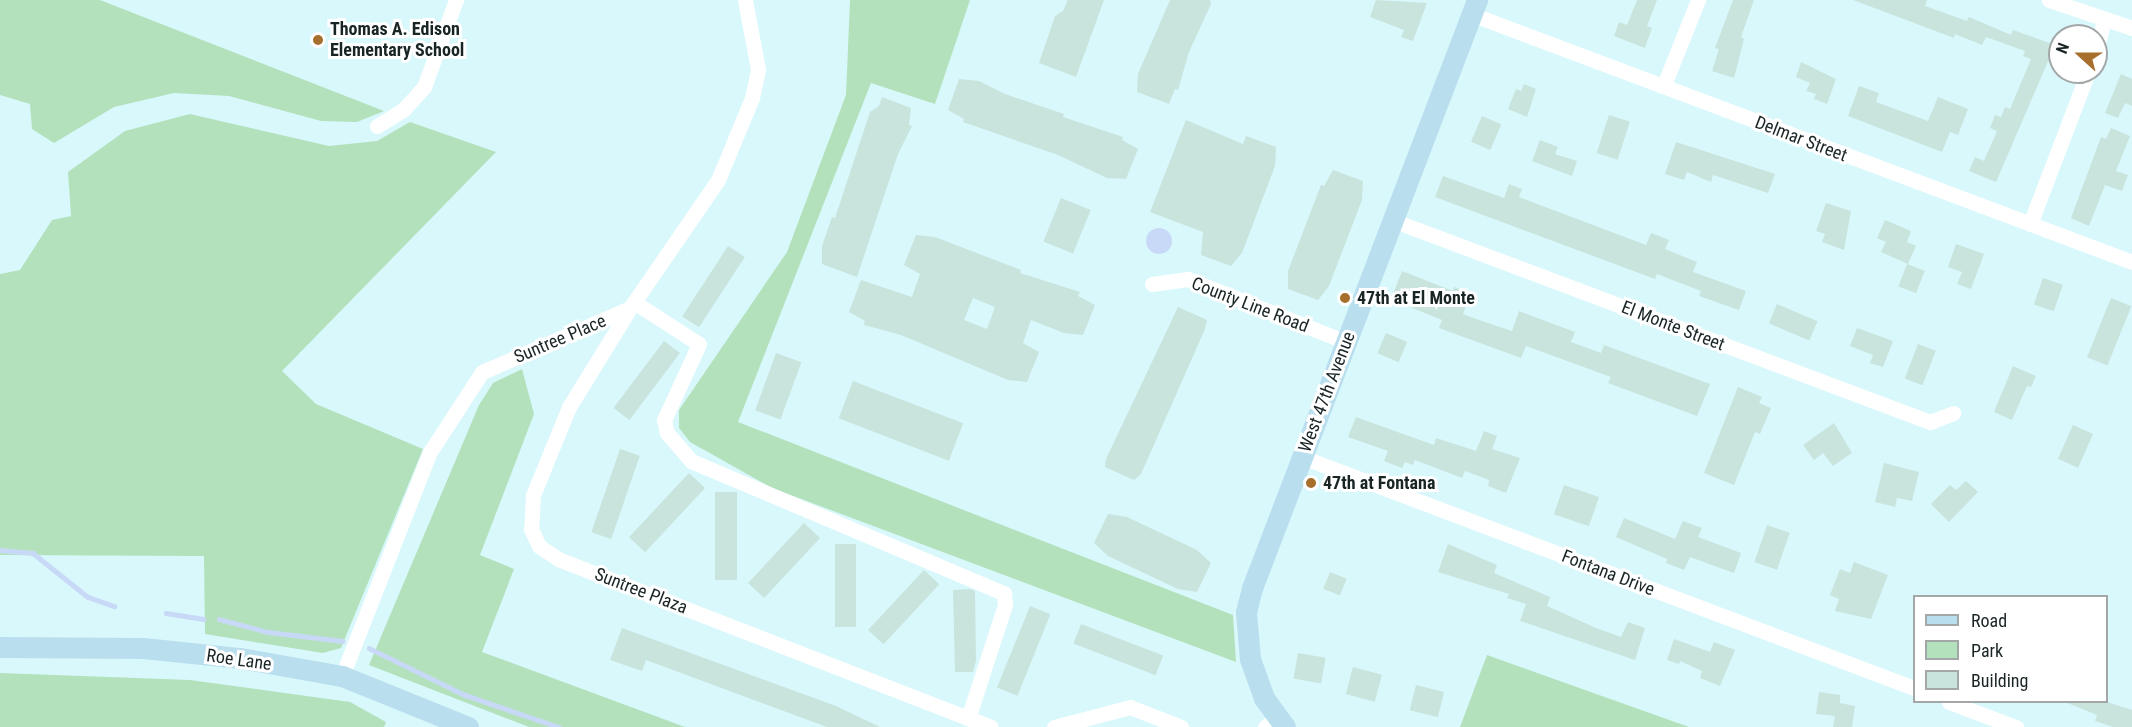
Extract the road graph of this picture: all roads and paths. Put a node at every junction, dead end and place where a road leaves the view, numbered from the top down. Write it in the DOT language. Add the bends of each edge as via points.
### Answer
graph roads {
  1 [pos="456,0"];
  2 [pos="746,0"];
  3 [pos="1698,0"];
  4 [pos="2049,0"];
  5 [pos="1474,7"];
  6 [pos="2104,20"];
  7 [pos="2103,24"];
  8 [pos="2132,28"];
  9 [pos="2083,84"];
  10 [pos="1664,85"];
  11 [pos="377,126"];
  12 [pos="1392,220"];
  13 [pos="2030,224"];
  14 [pos="2132,262"];
  15 [pos="1152,284"];
  16 [pos="632,305"];
  17 [pos="1346,342"];
  18 [pos="1953,412"];
  19 [pos="1302,457"];
  20 [pos="0,646"];
  21 [pos="342,676"];
  22 [pos="1913,688"];
  23 [pos="1952,703"];
  24 [pos="968,718"];
  25 [pos="1276,724"];
  26 [pos="468,727"];
  27 [pos="991,727"];
  28 [pos="1054,727"];
  29 [pos="1180,727"];
  30 [pos="2016,727"];
  1 -- 11 [label="street" via="424,87 404,109"];
  2 -- 16 [label="street" via="758,69 752,98 718,180"];
  3 -- 10 [label="street"];
  4 -- 6 [label="street"];
  5 -- 10 [label="street, Delmar Street"];
  5 -- 12 [label="street, West 47th Avenue"];
  6 -- 7 [label="street"];
  6 -- 8 [label="street"];
  9 -- 13 [label="street"];
  10 -- 13 [label="street, Delmar Street"];
  12 -- 17 [label="street, West 47th Avenue"];
  12 -- 18 [label="street, El Monte Street" via="1930,422"];
  13 -- 14 [label="street, Delmar Street"];
  15 -- 17 [label="street, County Line Road" via="1188,279"];
  16 -- 21 [label="street, Suntree Place" via="482,372 429,452"];
  16 -- 24 [label="street" via="699,344 664,420 667,434 691,461 1004,593 1005,605"];
  16 -- 24 [label="street, Suntree Plaza" via="569,407 533,495 531,529 539,546 558,559"];
  17 -- 19 [label="street, West 47th Avenue"];
  19 -- 22 [label="street, Fontana Drive"];
  19 -- 25 [label="street, West 47th Avenue" via="1246,612 1246,636 1255,680"];
  20 -- 21 [label="street, Roe Lane" via="143,648 240,658"];
  21 -- 26 [label="street, Roe Lane"];
  23 -- 30 [label="street"];
  24 -- 27 [label="street, Suntree Plaza"];
  28 -- 29 [label="street" via="1130,707"];
}
